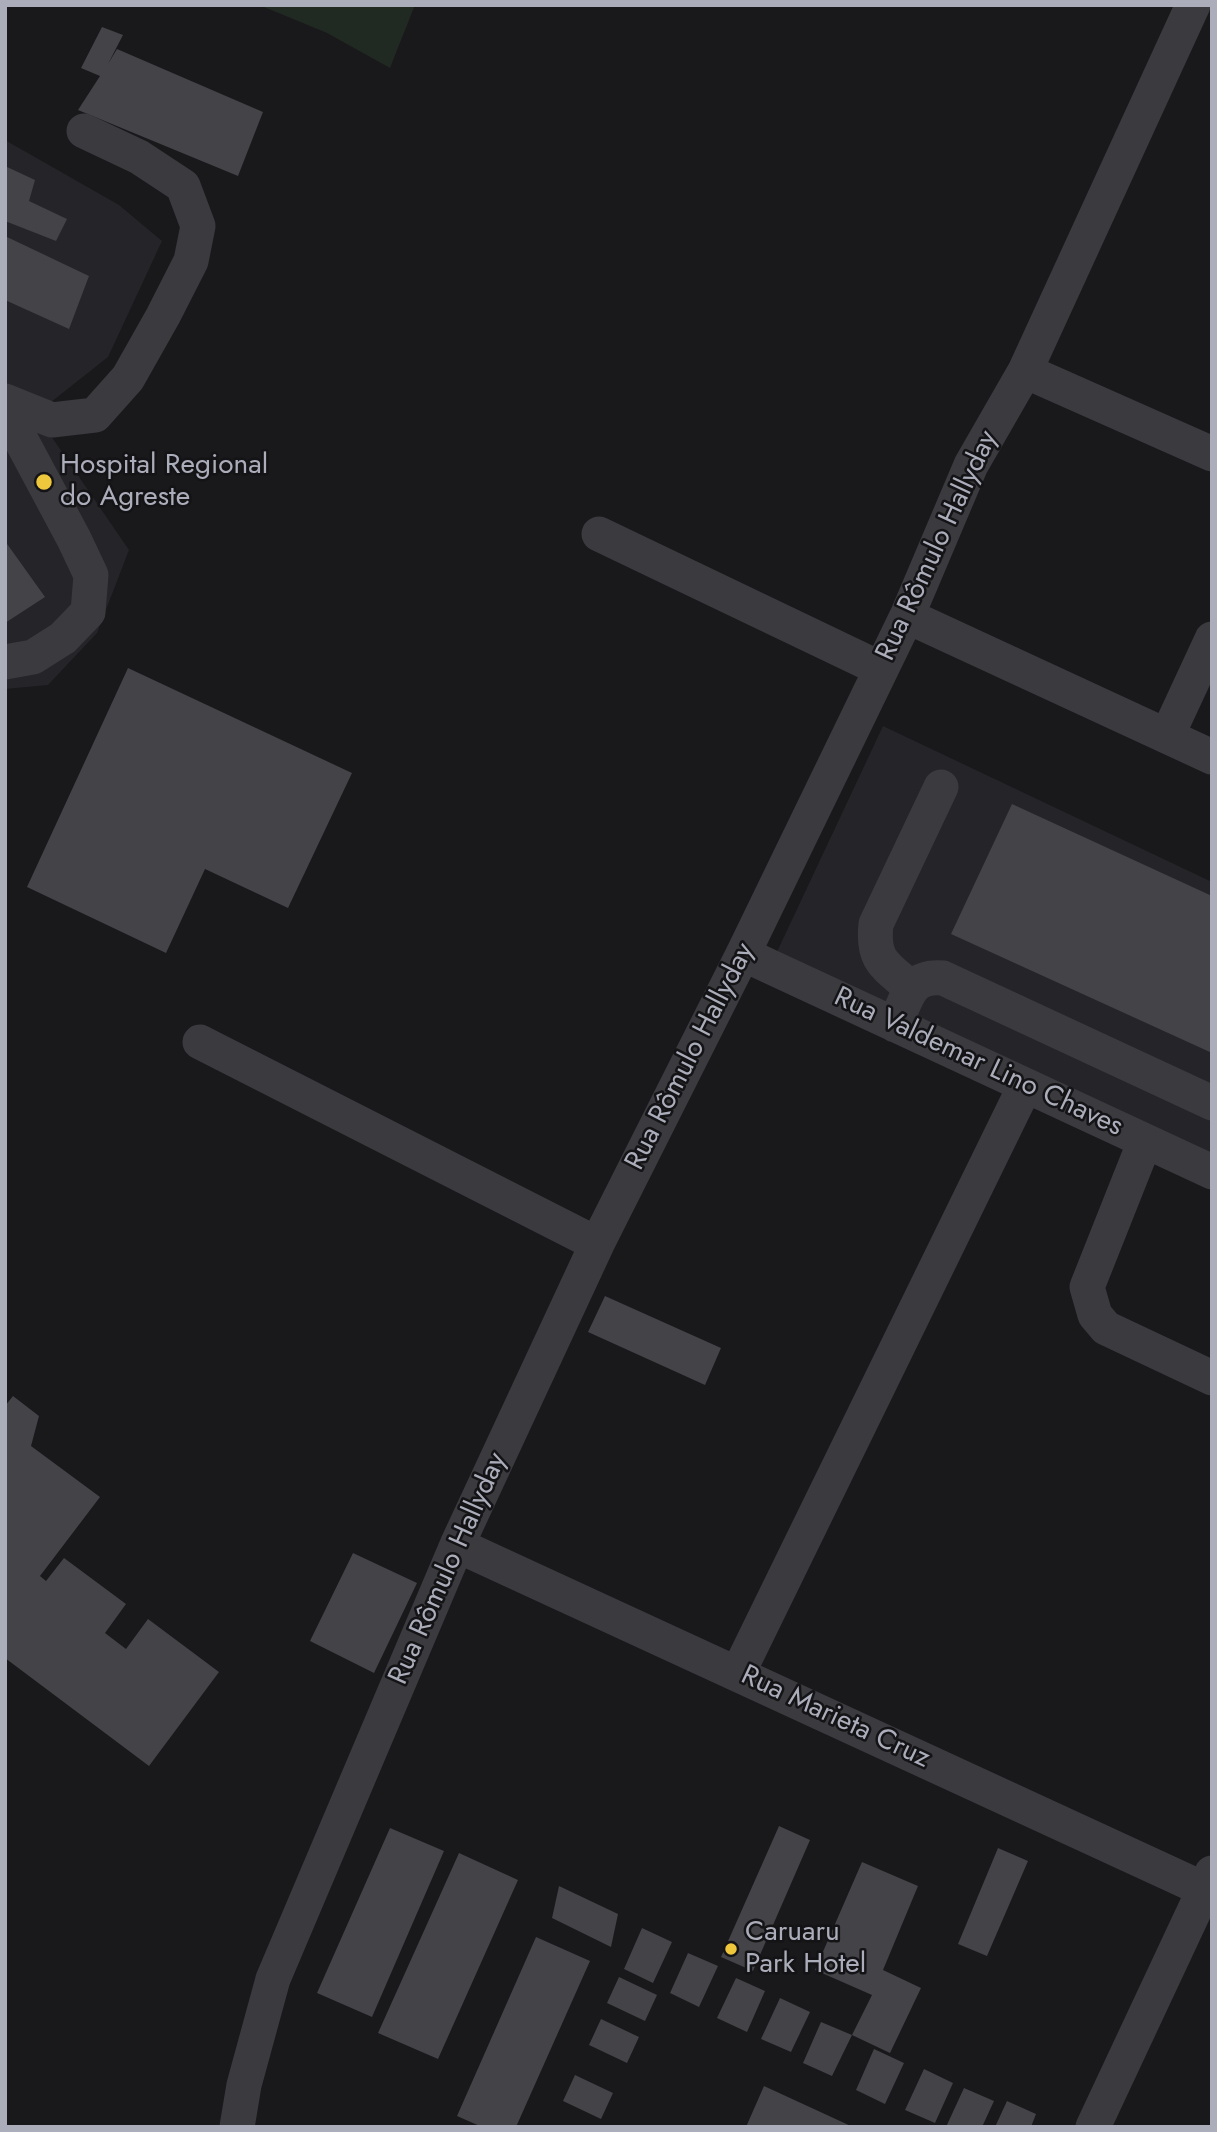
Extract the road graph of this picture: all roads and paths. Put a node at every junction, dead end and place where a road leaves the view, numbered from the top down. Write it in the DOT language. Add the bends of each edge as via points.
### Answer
graph roads {
  1 [pos="1193,5"];
  2 [pos="84,131"];
  3 [pos="1025,371"];
  4 [pos="5,401"];
  5 [pos="5,411"];
  6 [pos="1212,454"];
  7 [pos="599,534"];
  8 [pos="907,616"];
  9 [pos="1212,639"];
  10 [pos="5,662"];
  11 [pos="881,669"];
  12 [pos="1167,736"];
  13 [pos="1212,757"];
  14 [pos="941,787"];
  15 [pos="743,954"];
  16 [pos="911,988"];
  17 [pos="895,1025"];
  18 [pos="200,1042"];
  19 [pos="1025,1086"];
  20 [pos="1212,1103"];
  21 [pos="1145,1141"];
  22 [pos="1212,1172"];
  23 [pos="597,1244"];
  24 [pos="1212,1378"];
  25 [pos="457,1545"];
  26 [pos="738,1673"];
  27 [pos="1209,1885"];
  28 [pos="237,2127"];
  29 [pos="1093,2127"];
  1 -- 3 [label="street, Rua Rômulo Hallyday"];
  2 -- 4 [label="street" via="139,157 183,186 198,226 191,261 128,378 95,415 52,419"];
  3 -- 6 [label="street"];
  3 -- 8 [label="street, Rua Rômulo Hallyday" via="971,465"];
  5 -- 10 [label="street" via="91,575 88,612 63,638 33,657"];
  7 -- 11 [label="street"];
  8 -- 11 [label="street, Rua Rômulo Hallyday"];
  8 -- 12 [label="street"];
  9 -- 12 [label="street"];
  11 -- 15 [label="street, Rua Rômulo Hallyday"];
  12 -- 13 [label="street"];
  14 -- 16 [label="street" via="876,924 874,944 881,961"];
  15 -- 17 [label="street, Rua Valdemar Lino Chaves"];
  15 -- 23 [label="street, Rua Rômulo Hallyday"];
  16 -- 17 [label="street"];
  16 -- 20 [label="street" via="928,977 943,978"];
  17 -- 19 [label="street, Rua Valdemar Lino Chaves"];
  18 -- 23 [label="street"];
  19 -- 21 [label="street, Rua Valdemar Lino Chaves"];
  19 -- 26 [label="street"];
  21 -- 22 [label="street, Rua Valdemar Lino Chaves"];
  21 -- 24 [label="street" via="1087,1287 1095,1315 1106,1328"];
  23 -- 25 [label="street, Rua Rômulo Hallyday"];
  25 -- 26 [label="street, Rua Marieta Cruz"];
  25 -- 28 [label="street, Rua Rômulo Hallyday" via="273,1979"];
  26 -- 27 [label="street, Rua Marieta Cruz"];
  27 -- 29 [label="street"];
}
